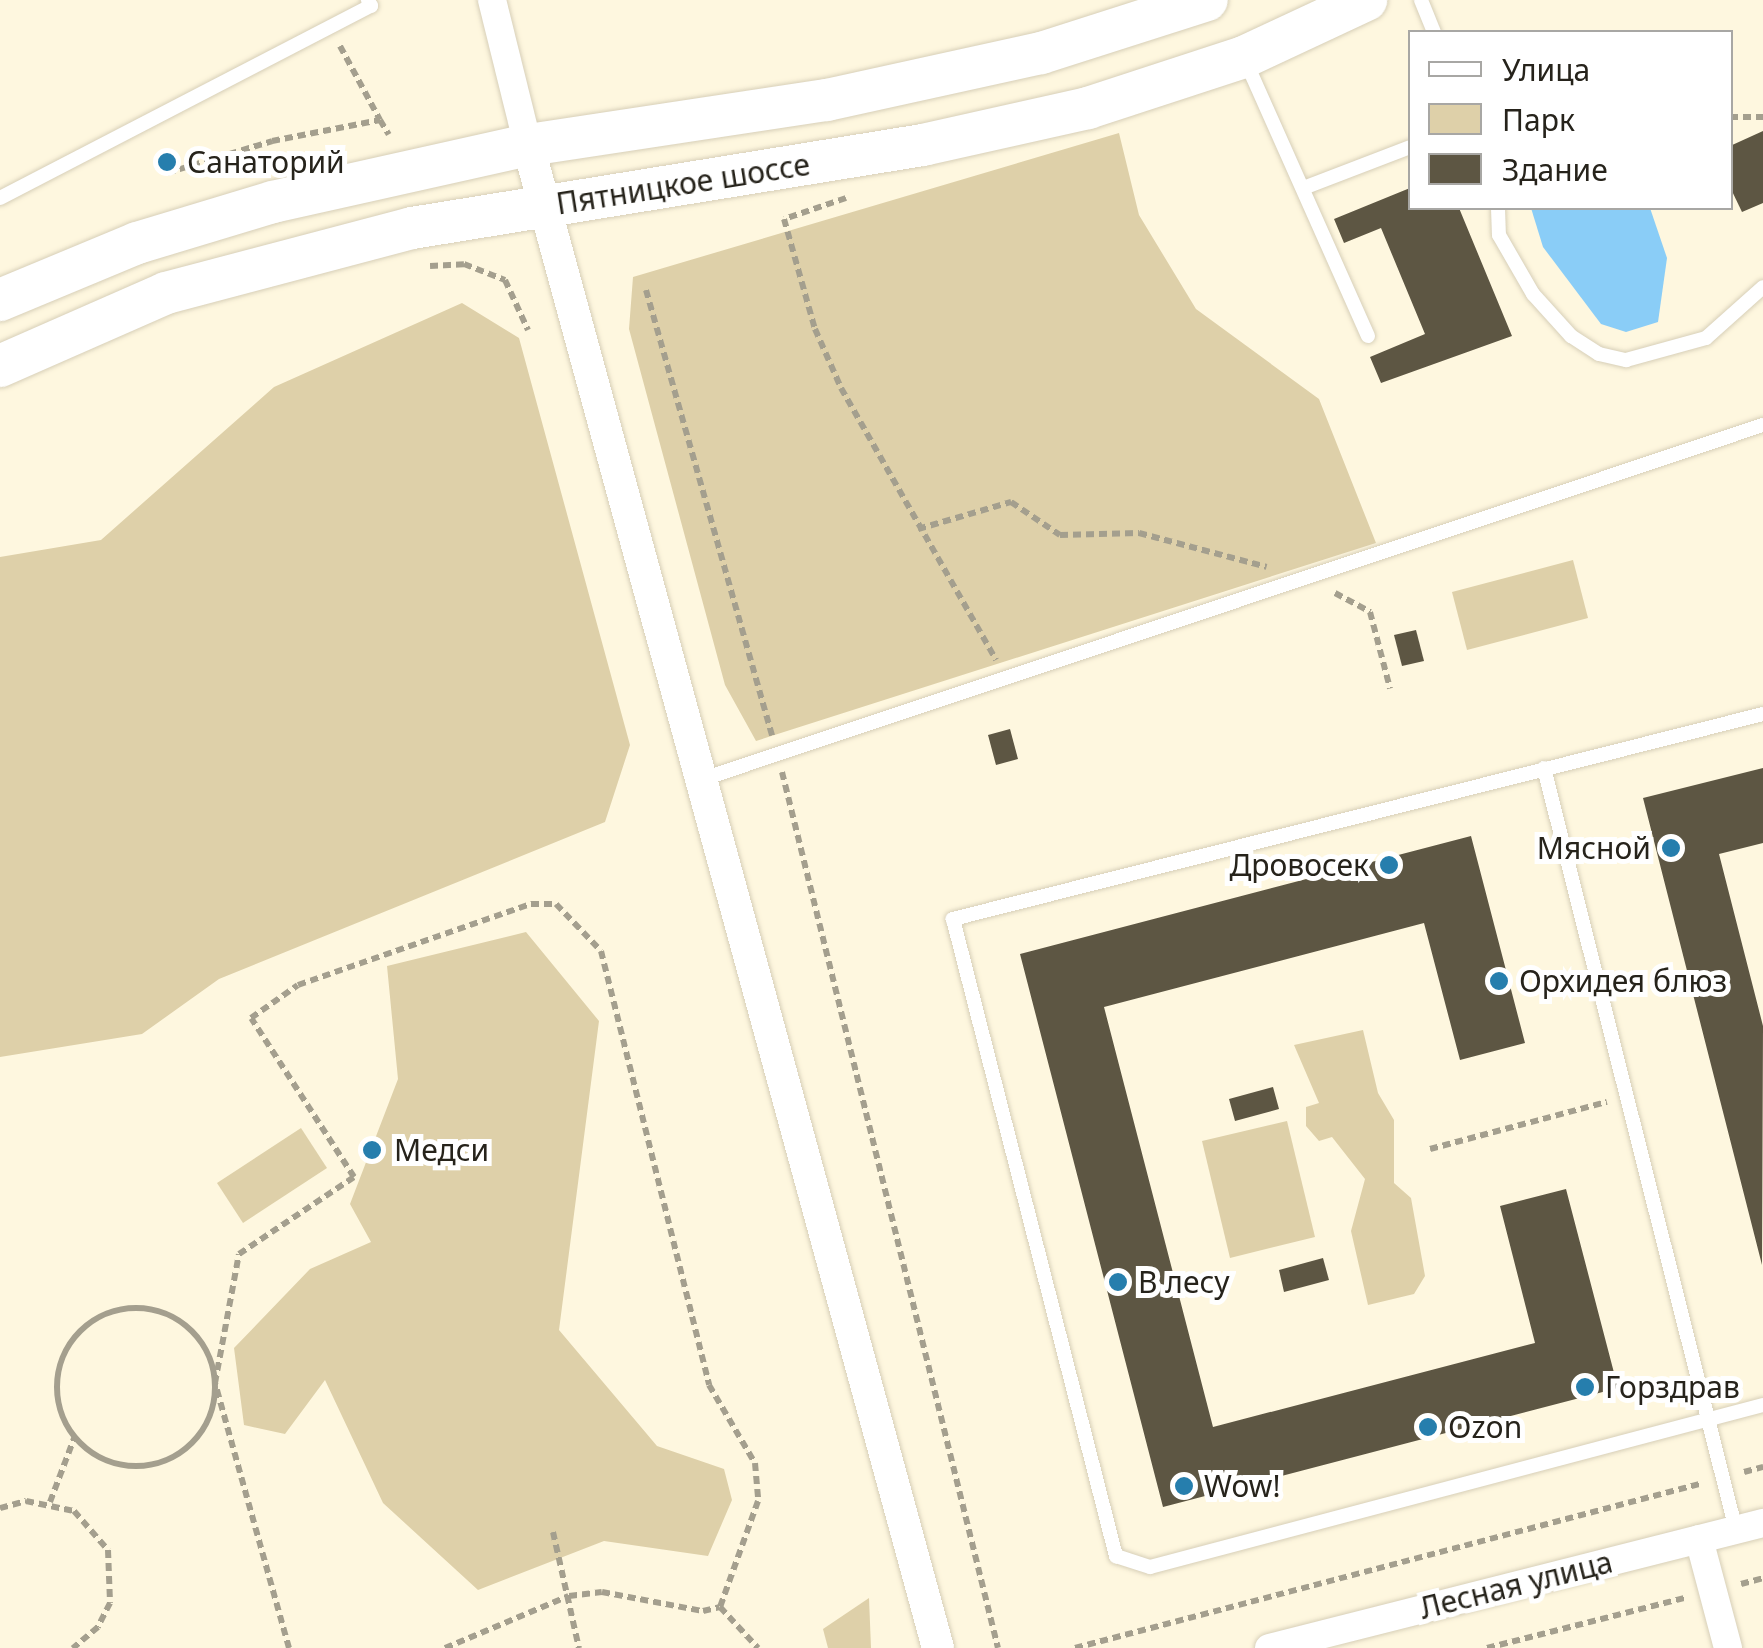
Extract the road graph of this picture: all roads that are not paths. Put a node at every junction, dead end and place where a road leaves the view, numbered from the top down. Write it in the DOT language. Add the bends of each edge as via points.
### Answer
graph roads {
  1 [pos="368,0"];
  2 [pos="492,0"];
  3 [pos="1207,0"];
  4 [pos="1366,0"];
  5 [pos="1421,0"];
  6 [pos="1433,30"];
  7 [pos="1244,57"];
  8 [pos="528,145"];
  9 [pos="1408,147"];
  10 [pos="1306,187"];
  11 [pos="0,198"];
  12 [pos="543,205"];
  13 [pos="1498,210"];
  14 [pos="1763,287"];
  15 [pos="0,300"];
  16 [pos="1368,336"];
  17 [pos="0,366"];
  18 [pos="1763,425"];
  19 [pos="1763,714"];
  20 [pos="1544,768"];
  21 [pos="702,779"];
  22 [pos="1763,1405"];
  23 [pos="1708,1419"];
  24 [pos="1750,1526"];
  25 [pos="1698,1539"];
  26 [pos="938,1648"];
  27 [pos="1269,1648"];
  28 [pos="1728,1648"];
  1 -- 11 [label="lane" via="371,6"];
  2 -- 8 [label="street"];
  3 -- 8 [label="main road, Пятницкое шоссе" via="1041,53 827,100"];
  4 -- 7 [label="main road, Пятницкое шоссе"];
  5 -- 6 [label="lane"];
  7 -- 10 [label="lane"];
  7 -- 12 [label="main road, Пятницкое шоссе" via="1088,108 923,145"];
  8 -- 12 [label="street"];
  8 -- 15 [label="main road, Пятницкое шоссе" via="273,202 137,243"];
  9 -- 10 [label="lane"];
  10 -- 16 [label="lane"];
  12 -- 17 [label="main road, Пятницкое шоссе" via="412,228 166,293"];
  12 -- 21 [label="street"];
  13 -- 14 [label="lane" via="1499,235 1533,294 1571,336 1599,354 1626,360 1706,338"];
  18 -- 21 [label="lane"];
  19 -- 20 [label="lane"];
  20 -- 23 [label="lane"];
  20 -- 23 [label="lane" via="953,919 1116,1556 1150,1567"];
  21 -- 26 [label="street"];
  22 -- 23 [label="lane"];
  23 -- 24 [label="lane" via="1723,1478"];
  24 -- 25 [label="street, Лесная улица"];
  25 -- 27 [label="street, Лесная улица"];
  25 -- 28 [label="street"];
}
